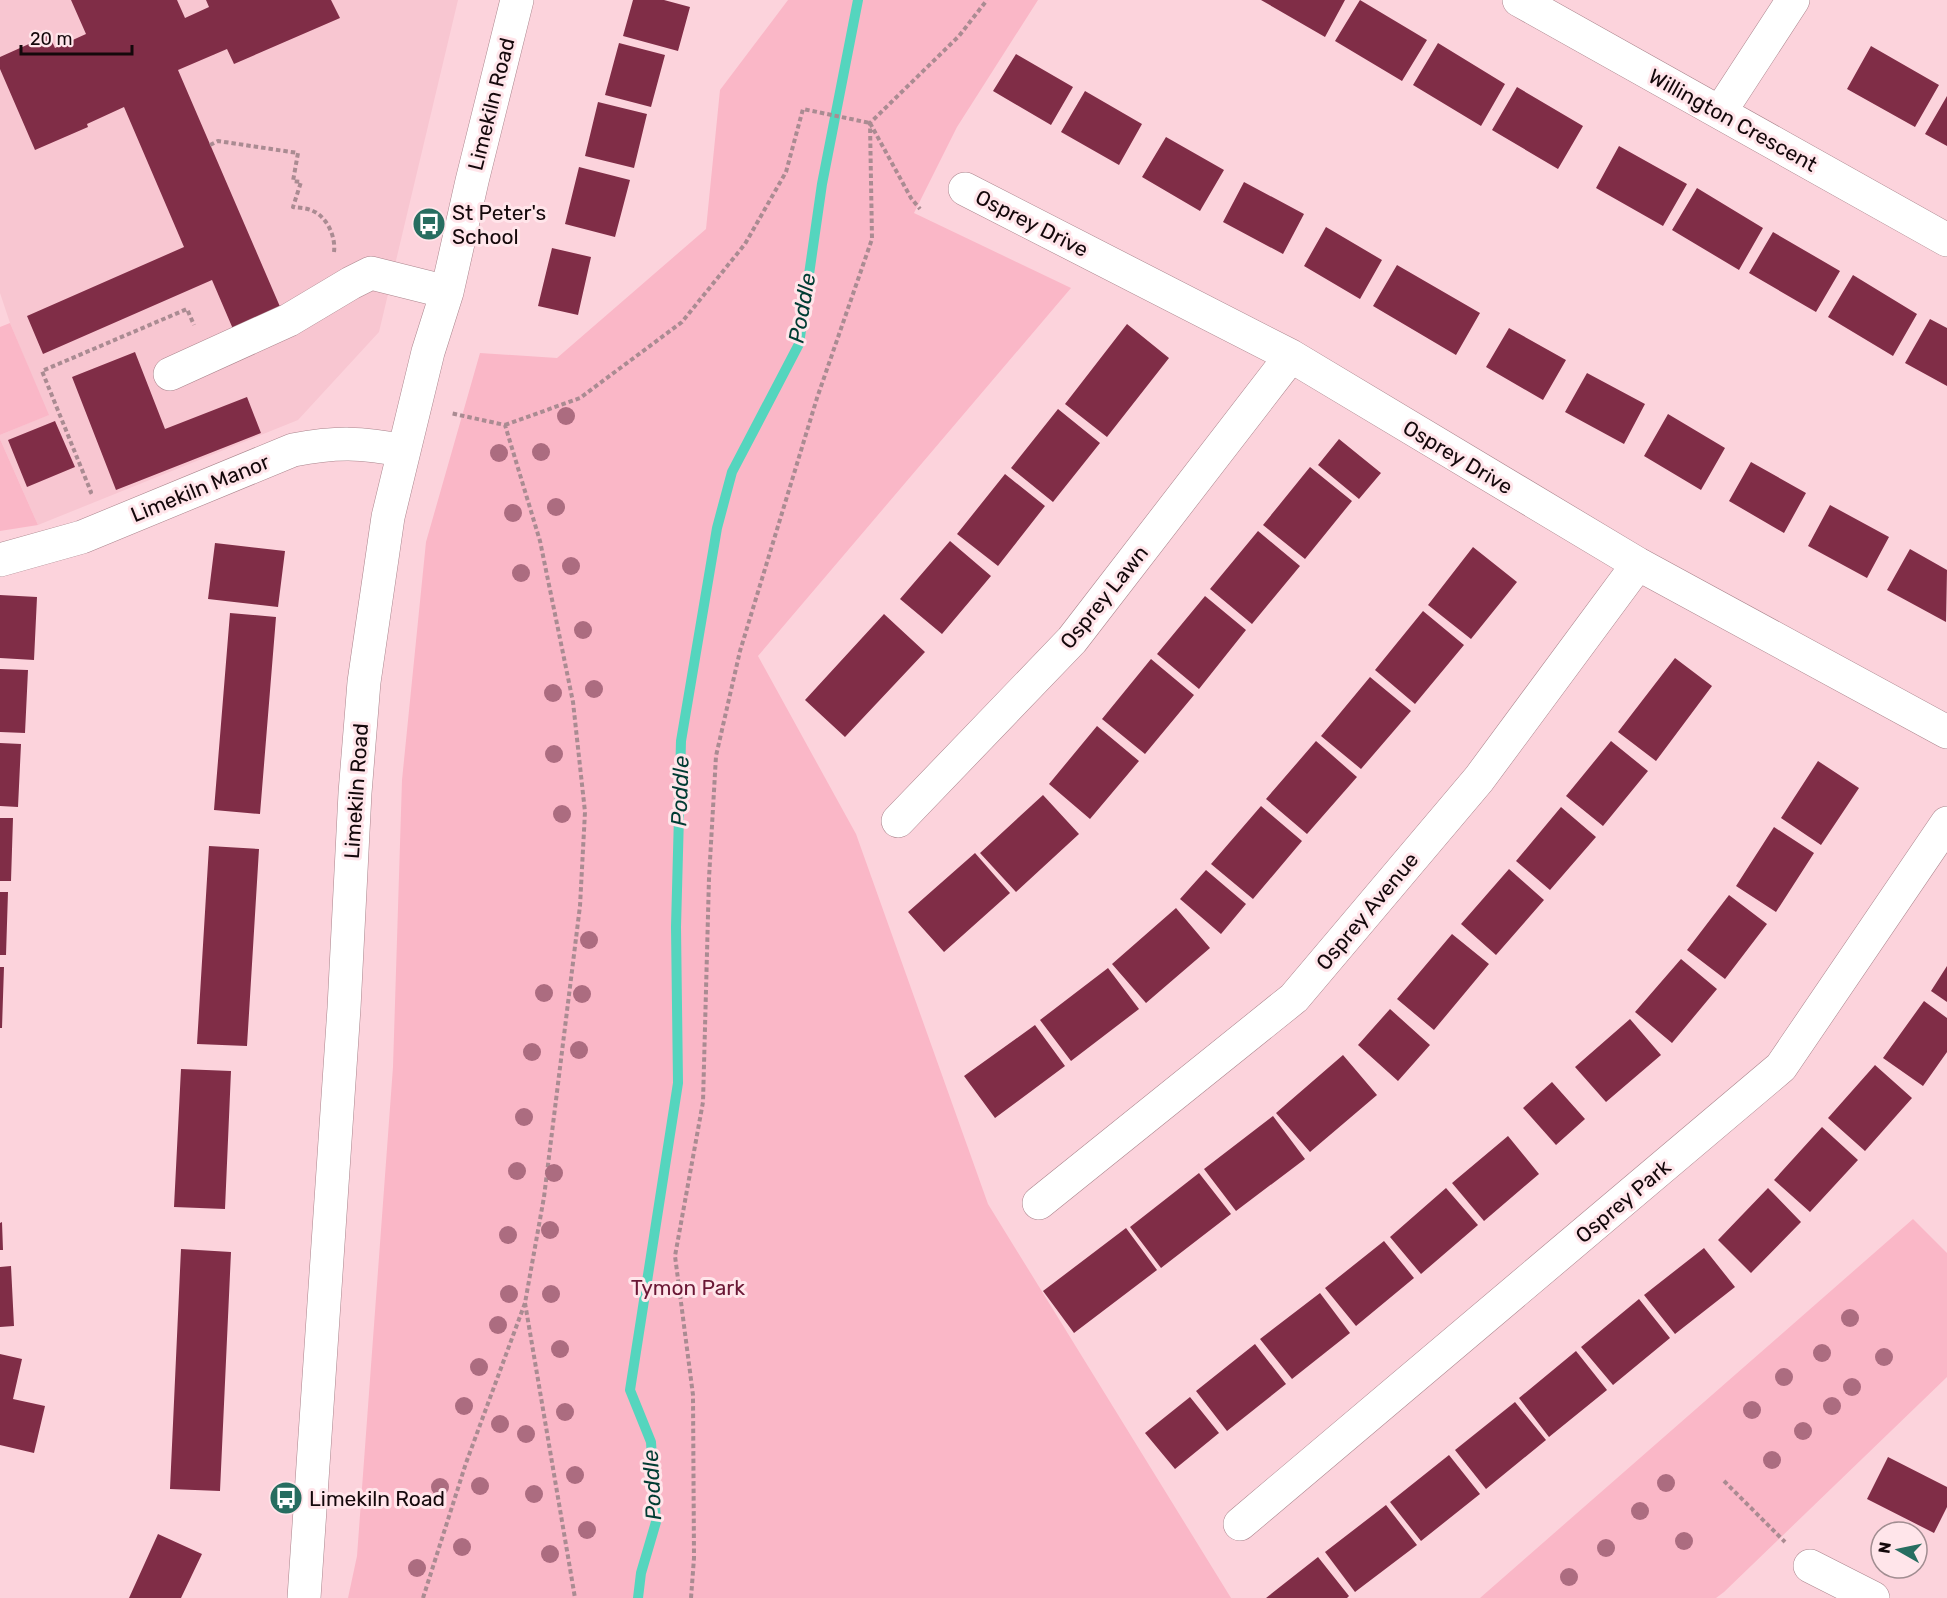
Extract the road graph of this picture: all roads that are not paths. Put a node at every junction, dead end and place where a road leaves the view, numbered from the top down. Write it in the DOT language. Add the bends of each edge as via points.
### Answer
graph roads {
  1 [pos="517,0"];
  2 [pos="1519,0"];
  3 [pos="1793,0"];
  4 [pos="1720,112"];
  5 [pos="966,189"];
  6 [pos="1947,240"];
  7 [pos="447,292"];
  8 [pos="1291,356"];
  9 [pos="170,374"];
  10 [pos="404,451"];
  11 [pos="0,560"];
  12 [pos="1638,564"];
  13 [pos="1947,732"];
  14 [pos="898,821"];
  15 [pos="1947,823"];
  16 [pos="1039,1203"];
  17 [pos="1240,1524"];
  18 [pos="1799,1555"];
  19 [pos="304,1598"];
  20 [pos="1873,1598"];
  1 -- 7 [label="street, Limekiln Road"];
  2 -- 4 [label="street, Willington Crescent"];
  3 -- 4 [label="street"];
  4 -- 6 [label="street, Willington Crescent"];
  5 -- 8 [label="street, Osprey Drive"];
  7 -- 9 [label="street" via="370,273 289,320"];
  7 -- 10 [label="street, Limekiln Road"];
  8 -- 12 [label="street, Osprey Drive"];
  8 -- 14 [label="street, Osprey Lawn" via="1072,640"];
  10 -- 11 [label="street, Limekiln Manor" via="350,443 293,450 82,537"];
  10 -- 19 [label="street, Limekiln Road" via="388,518 364,682"];
  12 -- 13 [label="street, Osprey Drive"];
  12 -- 16 [label="street, Osprey Avenue" via="1479,779 1294,998"];
  15 -- 17 [label="street, Osprey Park" via="1781,1067"];
  18 -- 20 [label="street"];
}
